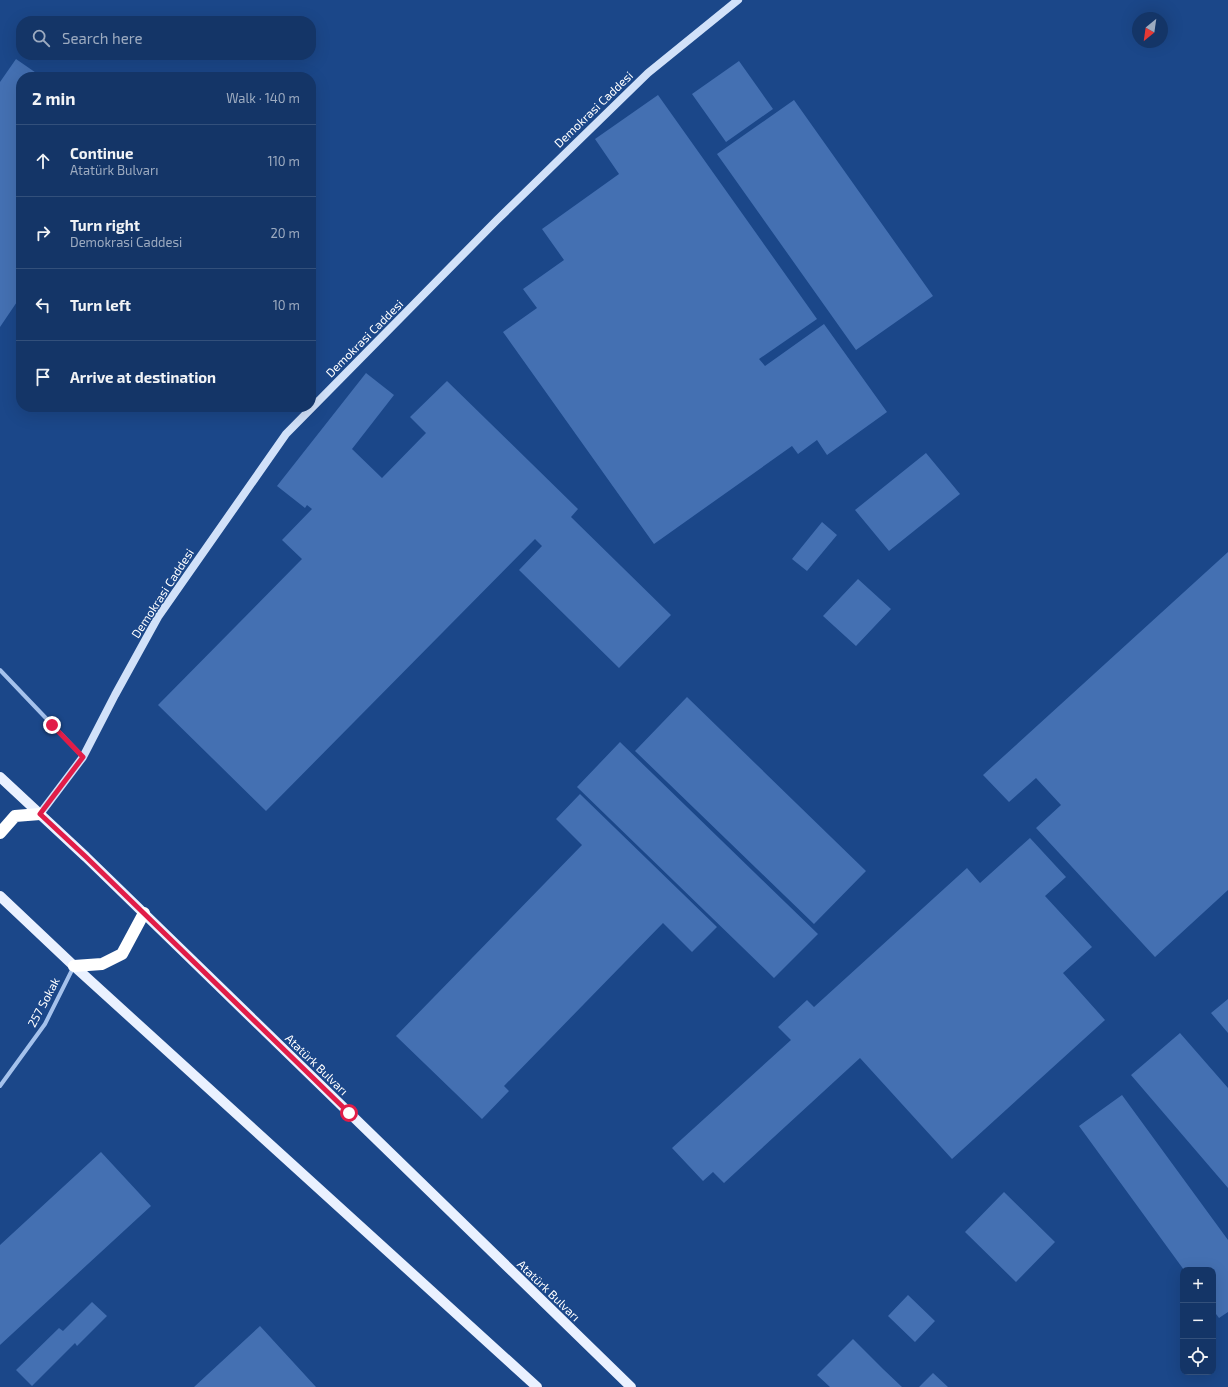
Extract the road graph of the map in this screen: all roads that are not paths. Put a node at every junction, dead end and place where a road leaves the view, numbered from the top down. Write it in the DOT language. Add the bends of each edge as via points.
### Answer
graph roads {
  1 [pos="738,0"];
  2 [pos="316,404"];
  3 [pos="308,412"];
  4 [pos="0,670"];
  5 [pos="83,757"];
  6 [pos="0,777"];
  7 [pos="40,814"];
  8 [pos="0,833"];
  9 [pos="0,896"];
  10 [pos="144,913"];
  11 [pos="74,966"];
  12 [pos="0,1086"];
  13 [pos="536,1387"];
  14 [pos="631,1387"];
  1 -- 2 [label="street, Demokrasi Caddesi" via="648,73 497,220"];
  3 -- 5 [label="street, Demokrasi Caddesi" via="286,434 158,617"];
  4 -- 5 [label="street"];
  5 -- 7 [label="street, Demokrasi Caddesi"];
  6 -- 7 [label="main road, Atatürk Bulvarı"];
  7 -- 8 [label="highway" via="15,816"];
  7 -- 10 [label="main road, Atatürk Bulvarı"];
  9 -- 11 [label="main road"];
  10 -- 11 [label="highway" via="122,954 102,964"];
  10 -- 14 [label="main road, Atatürk Bulvarı"];
  11 -- 12 [label="street, 257 Sokak" via="45,1024"];
  11 -- 13 [label="main road"];
}
